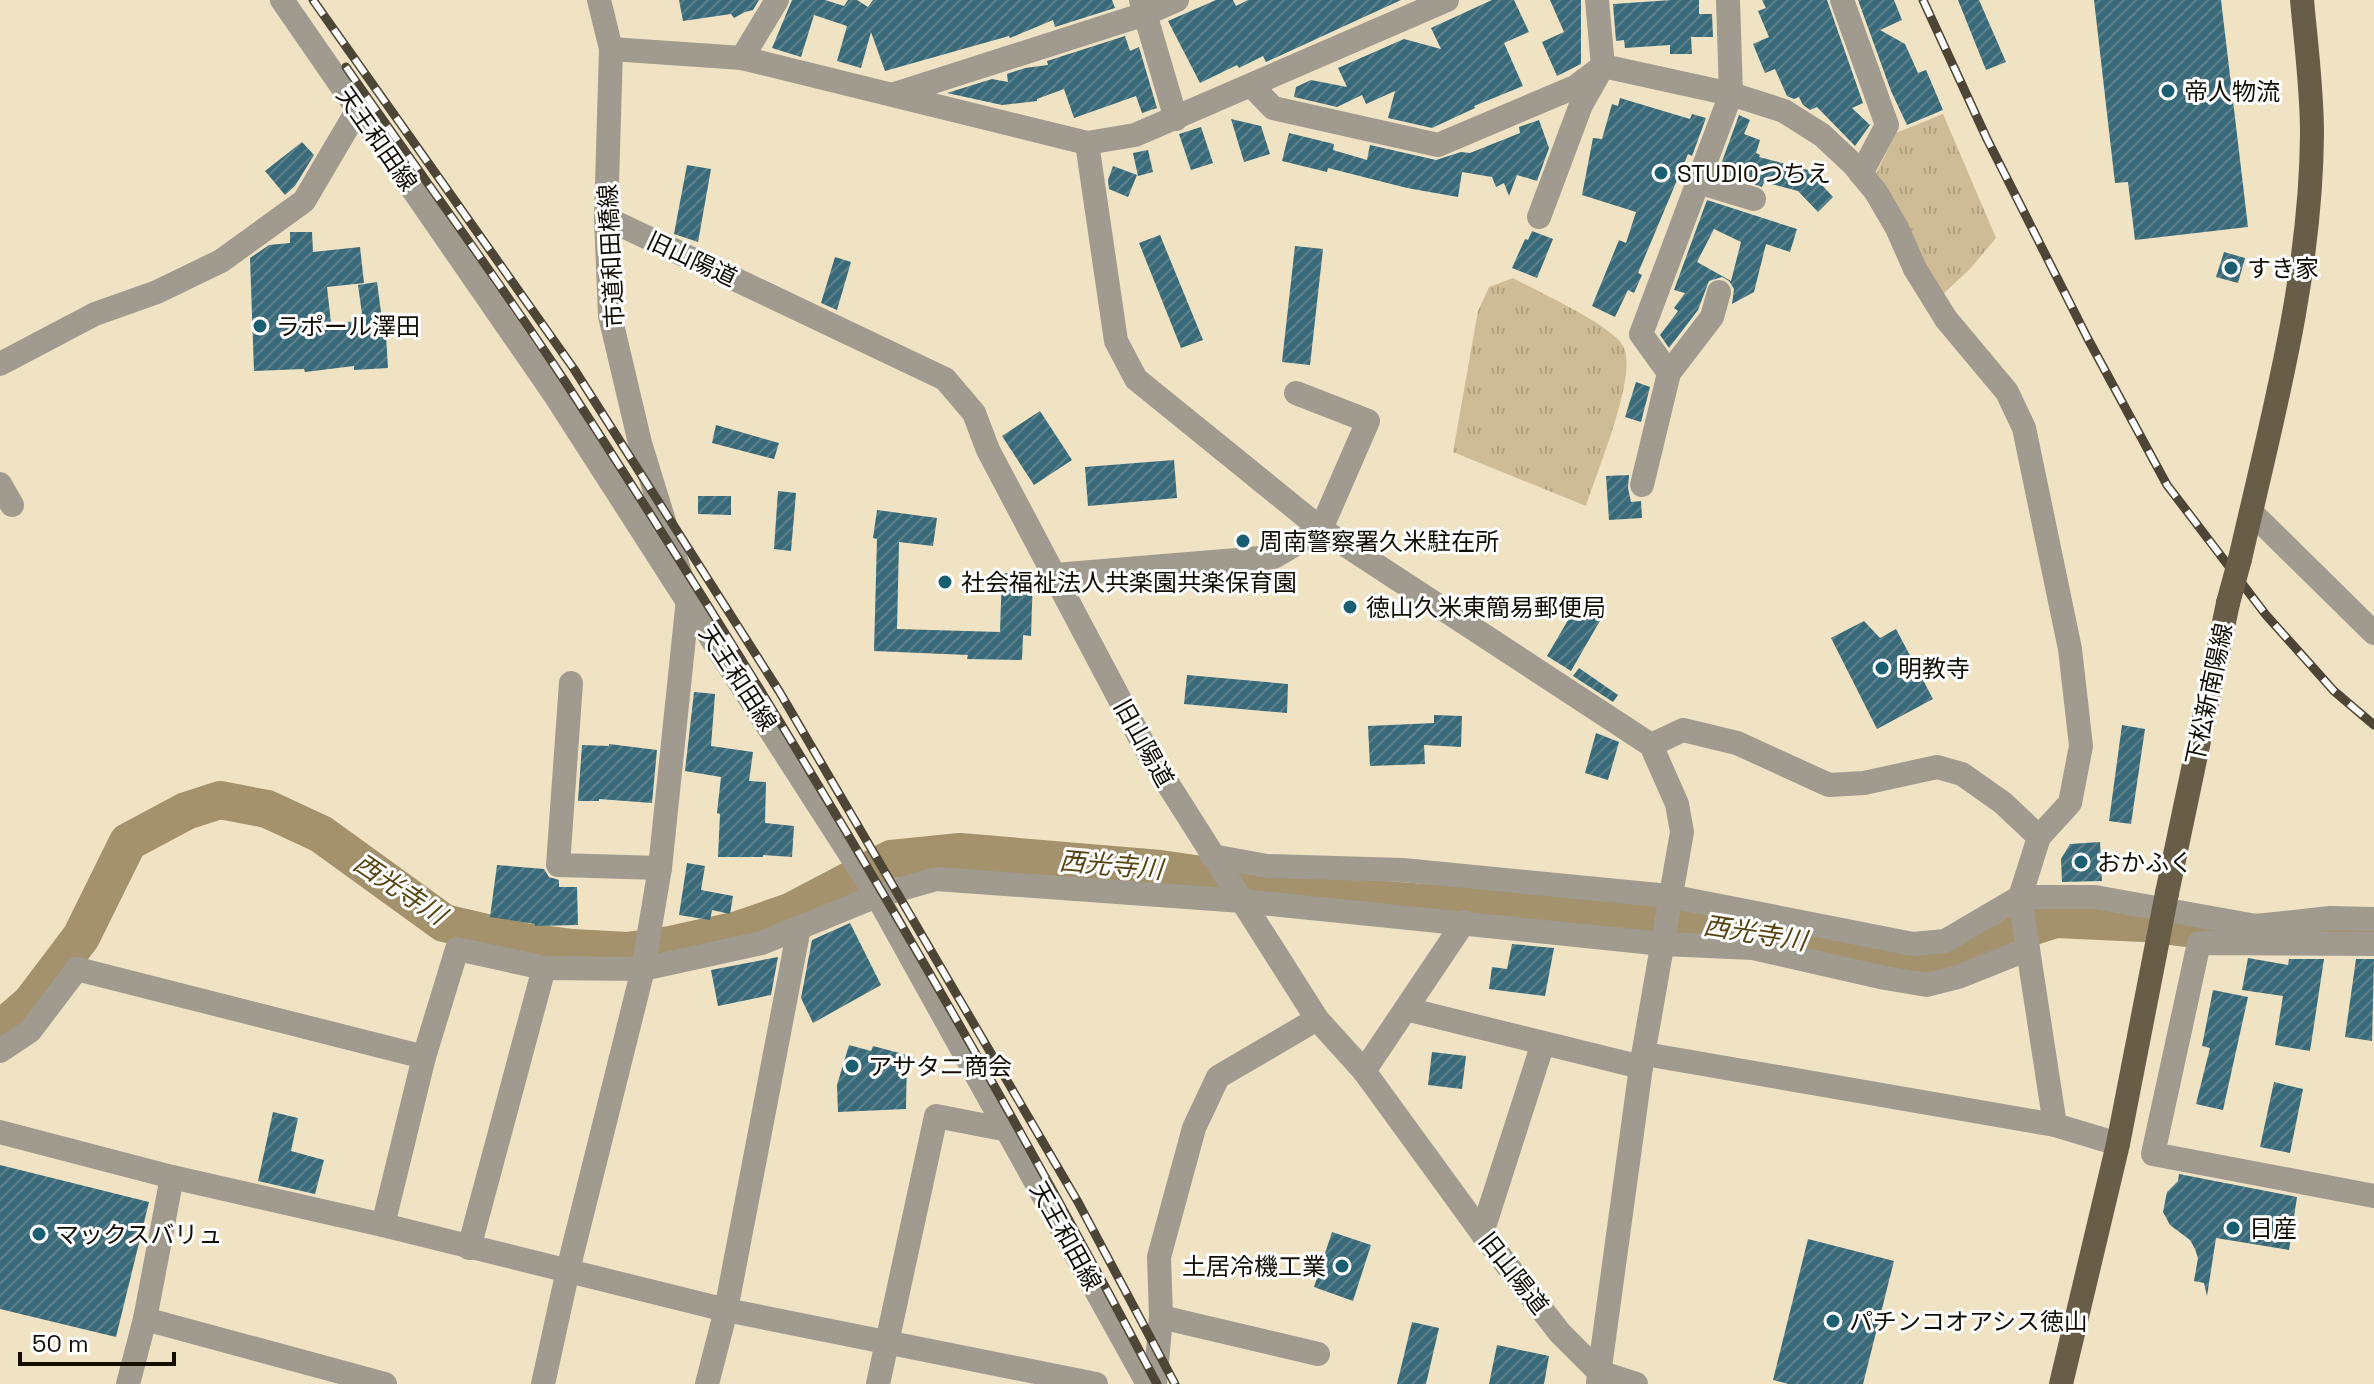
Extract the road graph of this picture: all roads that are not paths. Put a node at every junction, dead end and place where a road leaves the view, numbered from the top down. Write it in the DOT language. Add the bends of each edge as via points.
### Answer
graph roads {
  1 [pos="282,0"];
  2 [pos="599,0"];
  3 [pos="777,0"];
  4 [pos="1177,0"];
  5 [pos="1447,0"];
  6 [pos="1597,0"];
  7 [pos="1728,0"];
  8 [pos="1842,0"];
  9 [pos="2302,0"];
  10 [pos="1143,7"];
  11 [pos="611,49"];
  12 [pos="742,58"];
  13 [pos="1603,66"];
  14 [pos="1252,86"];
  15 [pos="1731,94"];
  16 [pos="893,95"];
  17 [pos="357,111"];
  18 [pos="1176,119"];
  19 [pos="1087,143"];
  20 [pos="1861,174"];
  21 [pos="1698,182"];
  22 [pos="1754,199"];
  23 [pos="1539,217"];
  24 [pos="606,218"];
  25 [pos="1719,292"];
  26 [pos="0,364"];
  27 [pos="1669,373"];
  28 [pos="1296,393"];
  29 [pos="1642,485"];
  30 [pos="2251,512"];
  31 [pos="1321,529"];
  32 [pos="1055,575"];
  33 [pos="688,599"];
  34 [pos="2374,633"];
  35 [pos="571,683"];
  36 [pos="1651,745"];
  37 [pos="2039,837"];
  38 [pos="1212,856"];
  39 [pos="660,868"];
  40 [pos="877,896"];
  41 [pos="1669,896"];
  42 [pos="2020,897"];
  43 [pos="1242,901"];
  44 [pos="2374,919"];
  45 [pos="1464,922"];
  46 [pos="799,928"];
  47 [pos="1663,944"];
  48 [pos="2374,944"];
  49 [pos="2028,949"];
  50 [pos="544,968"];
  51 [pos="643,969"];
  52 [pos="1406,1009"];
  53 [pos="1317,1019"];
  54 [pos="1543,1043"];
  55 [pos="0,1051"];
  56 [pos="424,1057"];
  57 [pos="1643,1061"];
  58 [pos="1364,1071"];
  59 [pos="2055,1125"];
  60 [pos="1008,1130"];
  61 [pos="0,1132"];
  62 [pos="2118,1144"];
  63 [pos="172,1177"];
  64 [pos="2374,1196"];
  65 [pos="383,1225"];
  66 [pos="1482,1233"];
  67 [pos="469,1248"];
  68 [pos="568,1270"];
  69 [pos="726,1310"];
  70 [pos="1161,1317"];
  71 [pos="145,1319"];
  72 [pos="888,1342"];
  73 [pos="1318,1354"];
  74 [pos="1598,1378"];
  75 [pos="128,1384"];
  76 [pos="385,1384"];
  77 [pos="543,1384"];
  78 [pos="707,1384"];
  79 [pos="878,1384"];
  80 [pos="1096,1384"];
  81 [pos="1148,1384"];
  82 [pos="1155,1384"];
  83 [pos="1636,1384"];
  84 [pos="2061,1384"];
  1 -- 17 [label="street, 天王和田線"];
  2 -- 11 [label="street, 市道和田橋線"];
  3 -- 12 [label="street"];
  4 -- 10 [label="street"];
  5 -- 14 [label="street"];
  6 -- 13 [label="street"];
  7 -- 15 [label="street"];
  8 -- 20 [label="street" via="1887,125"];
  9 -- 30 [label="main road, 下松新南陽線" via="2312,132 2309,189 2297,306"];
  10 -- 16 [label="street"];
  10 -- 18 [label="street"];
  11 -- 12 [label="street"];
  11 -- 24 [label="street, 市道和田橋線"];
  12 -- 16 [label="street"];
  13 -- 14 [label="street" via="1575,87 1438,145 1273,108"];
  13 -- 15 [label="street"];
  13 -- 23 [label="street" via="1581,105"];
  14 -- 18 [label="street"];
  15 -- 20 [label="street" via="1784,111 1822,135"];
  15 -- 21 [label="street"];
  16 -- 19 [label="street"];
  17 -- 26 [label="street" via="304,201 221,261 95,314"];
  17 -- 33 [label="street, 天王和田線" via="555,395"];
  18 -- 19 [label="street" via="1135,135"];
  19 -- 31 [label="street" via="1116,341 1136,379"];
  20 -- 37 [label="street" via="1946,319 2007,392 2024,428 2070,649 2081,746 2070,803"];
  21 -- 22 [label="street"];
  21 -- 27 [label="street" via="1641,334"];
  24 -- 32 [label="street, 旧山陽道" via="945,379 974,413 988,450"];
  24 -- 33 [label="street, 市道和田橋線" via="610,316 640,443"];
  25 -- 27 [label="street" via="1712,317"];
  27 -- 29 [label="street"];
  28 -- 31 [label="street" via="1368,421"];
  30 -- 34 [label="street"];
  30 -- 62 [label="main road, 下松新南陽線, bridge"];
  31 -- 32 [label="street" via="1274,557"];
  31 -- 36 [label="street"];
  32 -- 38 [label="street, 旧山陽道" via="1147,751"];
  33 -- 39 [label="street"];
  33 -- 40 [label="street, 天王和田線"];
  35 -- 39 [label="street" via="558,865"];
  36 -- 37 [label="street" via="1683,730 1737,743 1829,785 1937,767 1962,774"];
  36 -- 41 [label="street" via="1677,804 1682,832"];
  37 -- 42 [label="street"];
  38 -- 41 [label="street" via="1267,866 1403,870"];
  38 -- 43 [label="street, 旧山陽道"];
  39 -- 51 [label="street"];
  40 -- 43 [label="street" via="936,879"];
  40 -- 46 [label="street"];
  40 -- 60 [label="street, 天王和田線"];
  41 -- 42 [label="street" via="1913,944 1945,941"];
  41 -- 47 [label="street"];
  42 -- 44 [label="street" via="2095,897 2256,926"];
  42 -- 49 [label="street"];
  43 -- 45 [label="street"];
  43 -- 53 [label="street, 旧山陽道"];
  45 -- 47 [label="street"];
  45 -- 52 [label="street"];
  46 -- 51 [label="street" via="762,943"];
  46 -- 69 [label="street"];
  47 -- 49 [label="street" via="1753,948 1927,985"];
  47 -- 57 [label="street"];
  48 -- 64 [label="street" via="2199,943 2153,1154"];
  49 -- 59 [label="street"];
  50 -- 51 [label="street"];
  50 -- 56 [label="street" via="457,949"];
  50 -- 67 [label="street"];
  51 -- 68 [label="street"];
  52 -- 54 [label="street"];
  52 -- 58 [label="street"];
  53 -- 58 [label="street, 旧山陽道"];
  53 -- 70 [label="street" via="1218,1077 1194,1128 1159,1257"];
  54 -- 57 [label="street"];
  54 -- 66 [label="street"];
  55 -- 56 [label="street" via="30,1031 77,969"];
  56 -- 65 [label="street"];
  57 -- 59 [label="street"];
  57 -- 74 [label="street"];
  58 -- 66 [label="street, 旧山陽道"];
  59 -- 62 [label="street"];
  60 -- 72 [label="street" via="936,1116"];
  60 -- 81 [label="street, 天王和田線"];
  61 -- 63 [label="street"];
  62 -- 84 [label="main road, 下松新南陽線"];
  63 -- 65 [label="street"];
  63 -- 71 [label="street"];
  65 -- 67 [label="street"];
  66 -- 74 [label="street, 旧山陽道"];
  67 -- 68 [label="street"];
  68 -- 69 [label="street"];
  68 -- 77 [label="street"];
  69 -- 72 [label="street"];
  69 -- 78 [label="street"];
  70 -- 73 [label="street"];
  70 -- 82 [label="street"];
  71 -- 75 [label="street"];
  71 -- 76 [label="street"];
  72 -- 79 [label="street"];
  72 -- 80 [label="street"];
  74 -- 83 [label="street"];
}
